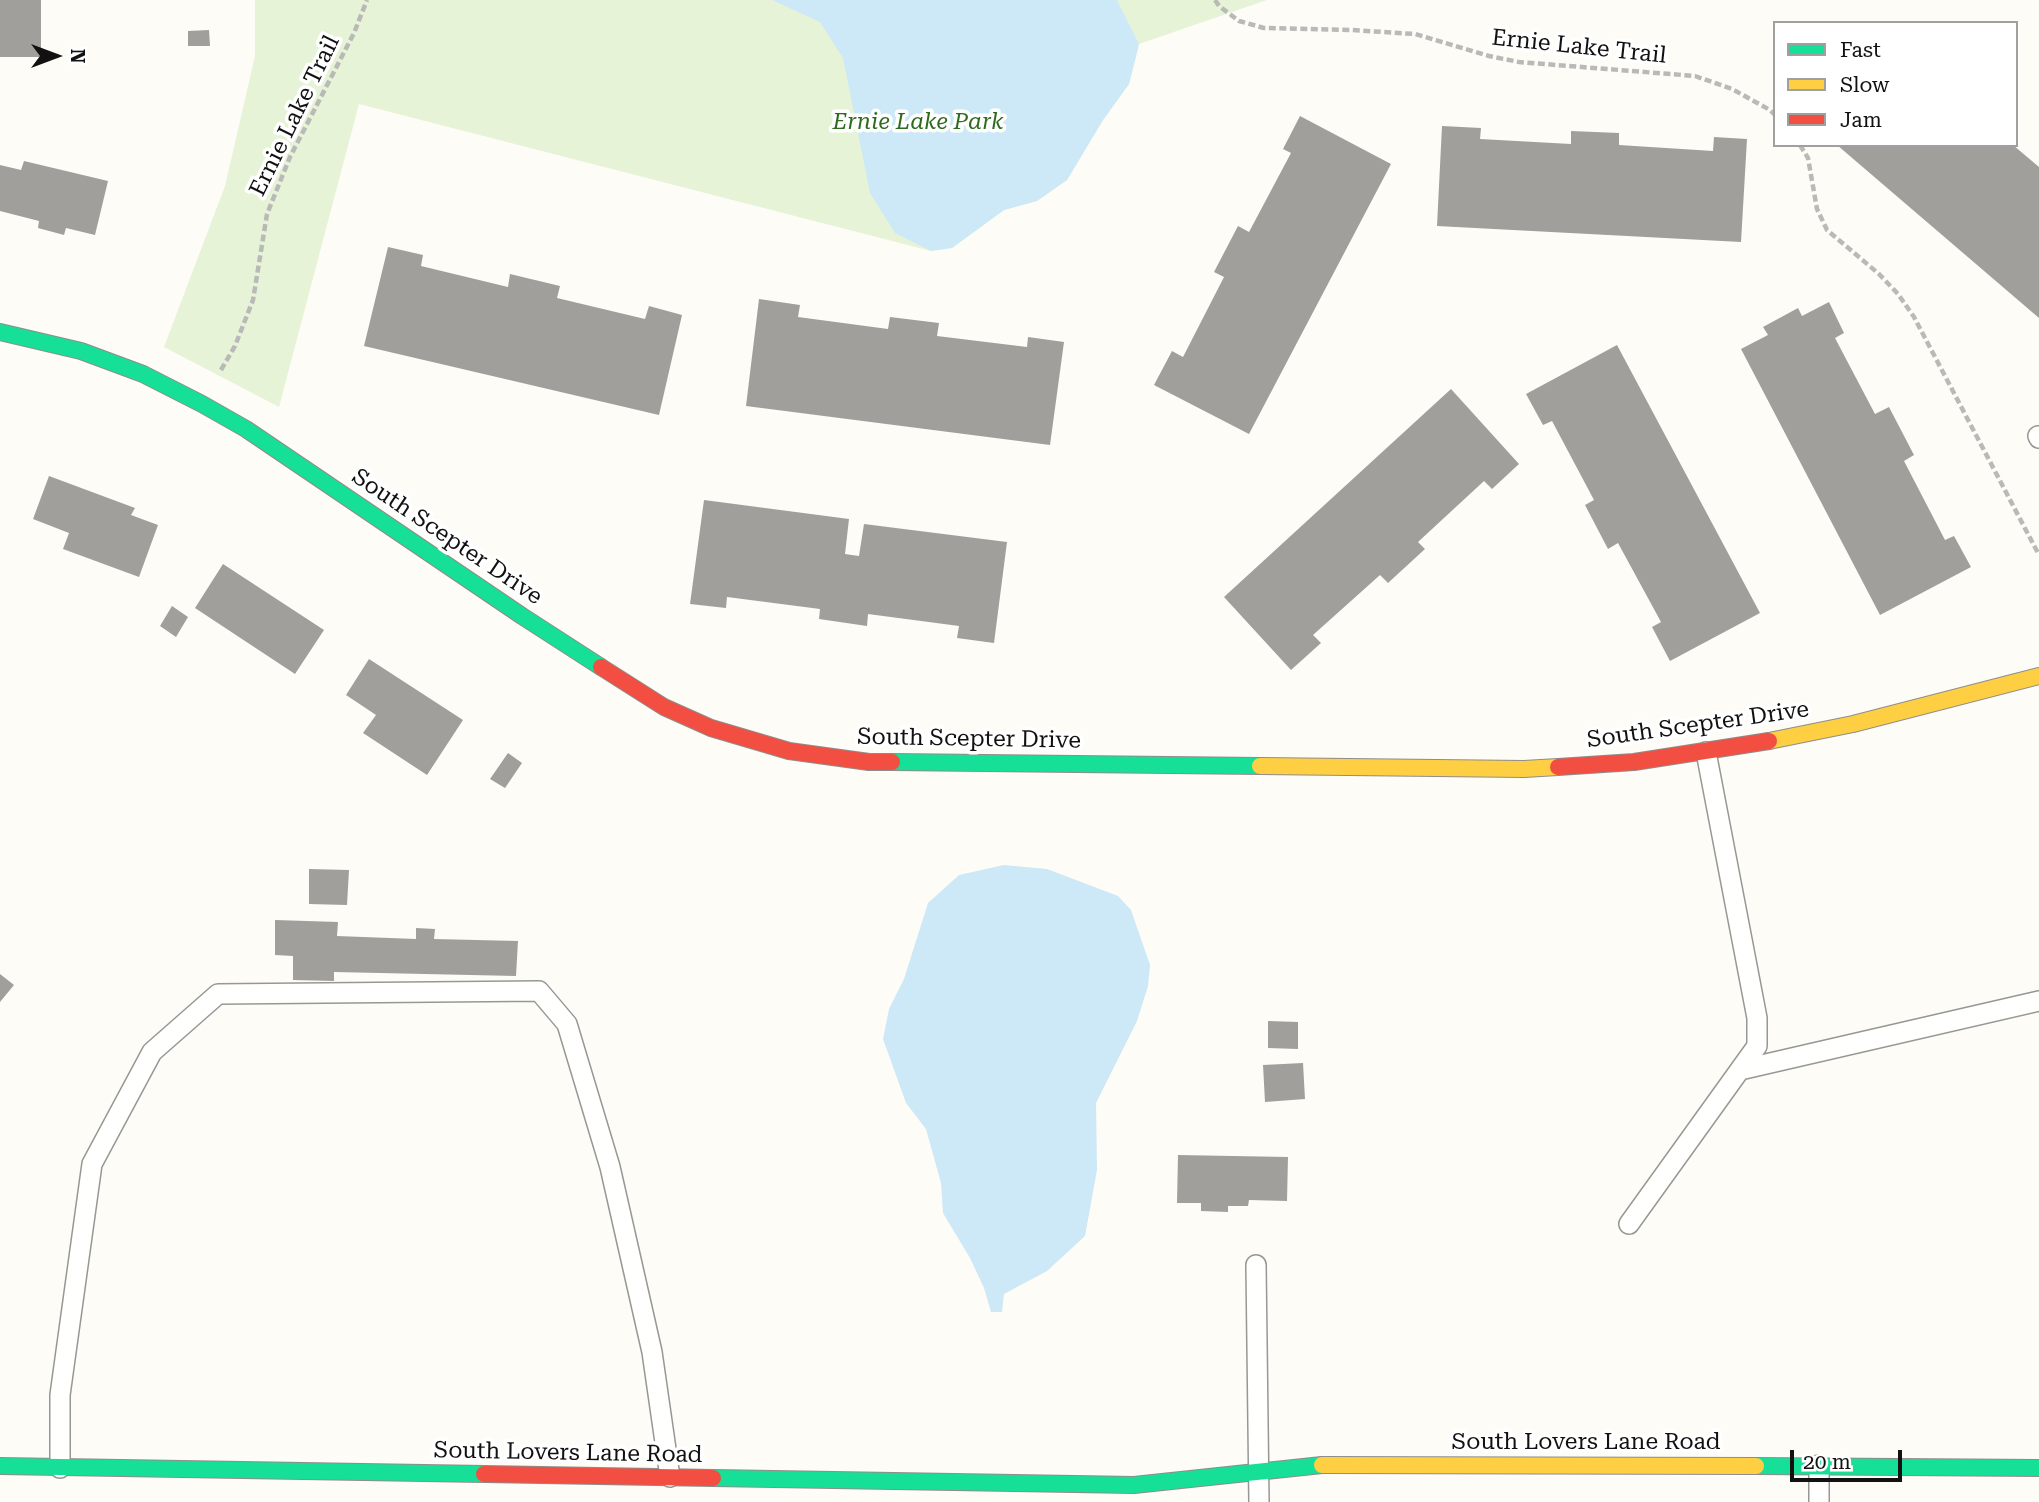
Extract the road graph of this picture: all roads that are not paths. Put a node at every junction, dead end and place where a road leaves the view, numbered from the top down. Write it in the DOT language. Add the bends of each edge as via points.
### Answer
graph roads {
  1 [pos="0,332"];
  2 [pos="2039,676"];
  3 [pos="1706,752"];
  4 [pos="2039,1001"];
  5 [pos="1740,1070"];
  6 [pos="1629,1224"];
  7 [pos="1256,1265"];
  8 [pos="1819,1465"];
  9 [pos="0,1466"];
  10 [pos="60,1468"];
  11 [pos="2039,1468"];
  12 [pos="1259,1471"];
  13 [pos="670,1477"];
  14 [pos="1134,1485"];
  15 [pos="1196,1495"];
  16 [pos="1259,1502"];
  17 [pos="1819,1502"];
  1 -- 3 [label="street, South Scepter Drive" via="81,351 143,374 202,404 664,707 711,728 789,751 869,762 1510,769 1634,762"];
  2 -- 3 [label="street, South Scepter Drive" via="1853,724"];
  3 -- 5 [label="lane" via="1757,1018 1757,1046"];
  4 -- 5 [label="lane"];
  5 -- 6 [label="lane"];
  7 -- 12 [label="lane"];
  8 -- 11 [label="street, South Lovers Lane Road"];
  8 -- 12 [label="street, South Lovers Lane Road" via="1328,1464"];
  8 -- 17 [label="lane"];
  9 -- 10 [label="street, South Lovers Lane Road"];
  10 -- 13 [label="street, South Lovers Lane Road"];
  10 -- 13 [label="lane" via="60,1395 92,1164 152,1052 218,994 539,991 567,1024 610,1167 652,1352"];
  12 -- 14 [label="street, South Lovers Lane Road"];
  12 -- 16 [label="lane"];
  13 -- 14 [label="street, South Lovers Lane Road"];
  14 -- 15 [label="street, South Lovers Lane Road"];
}
